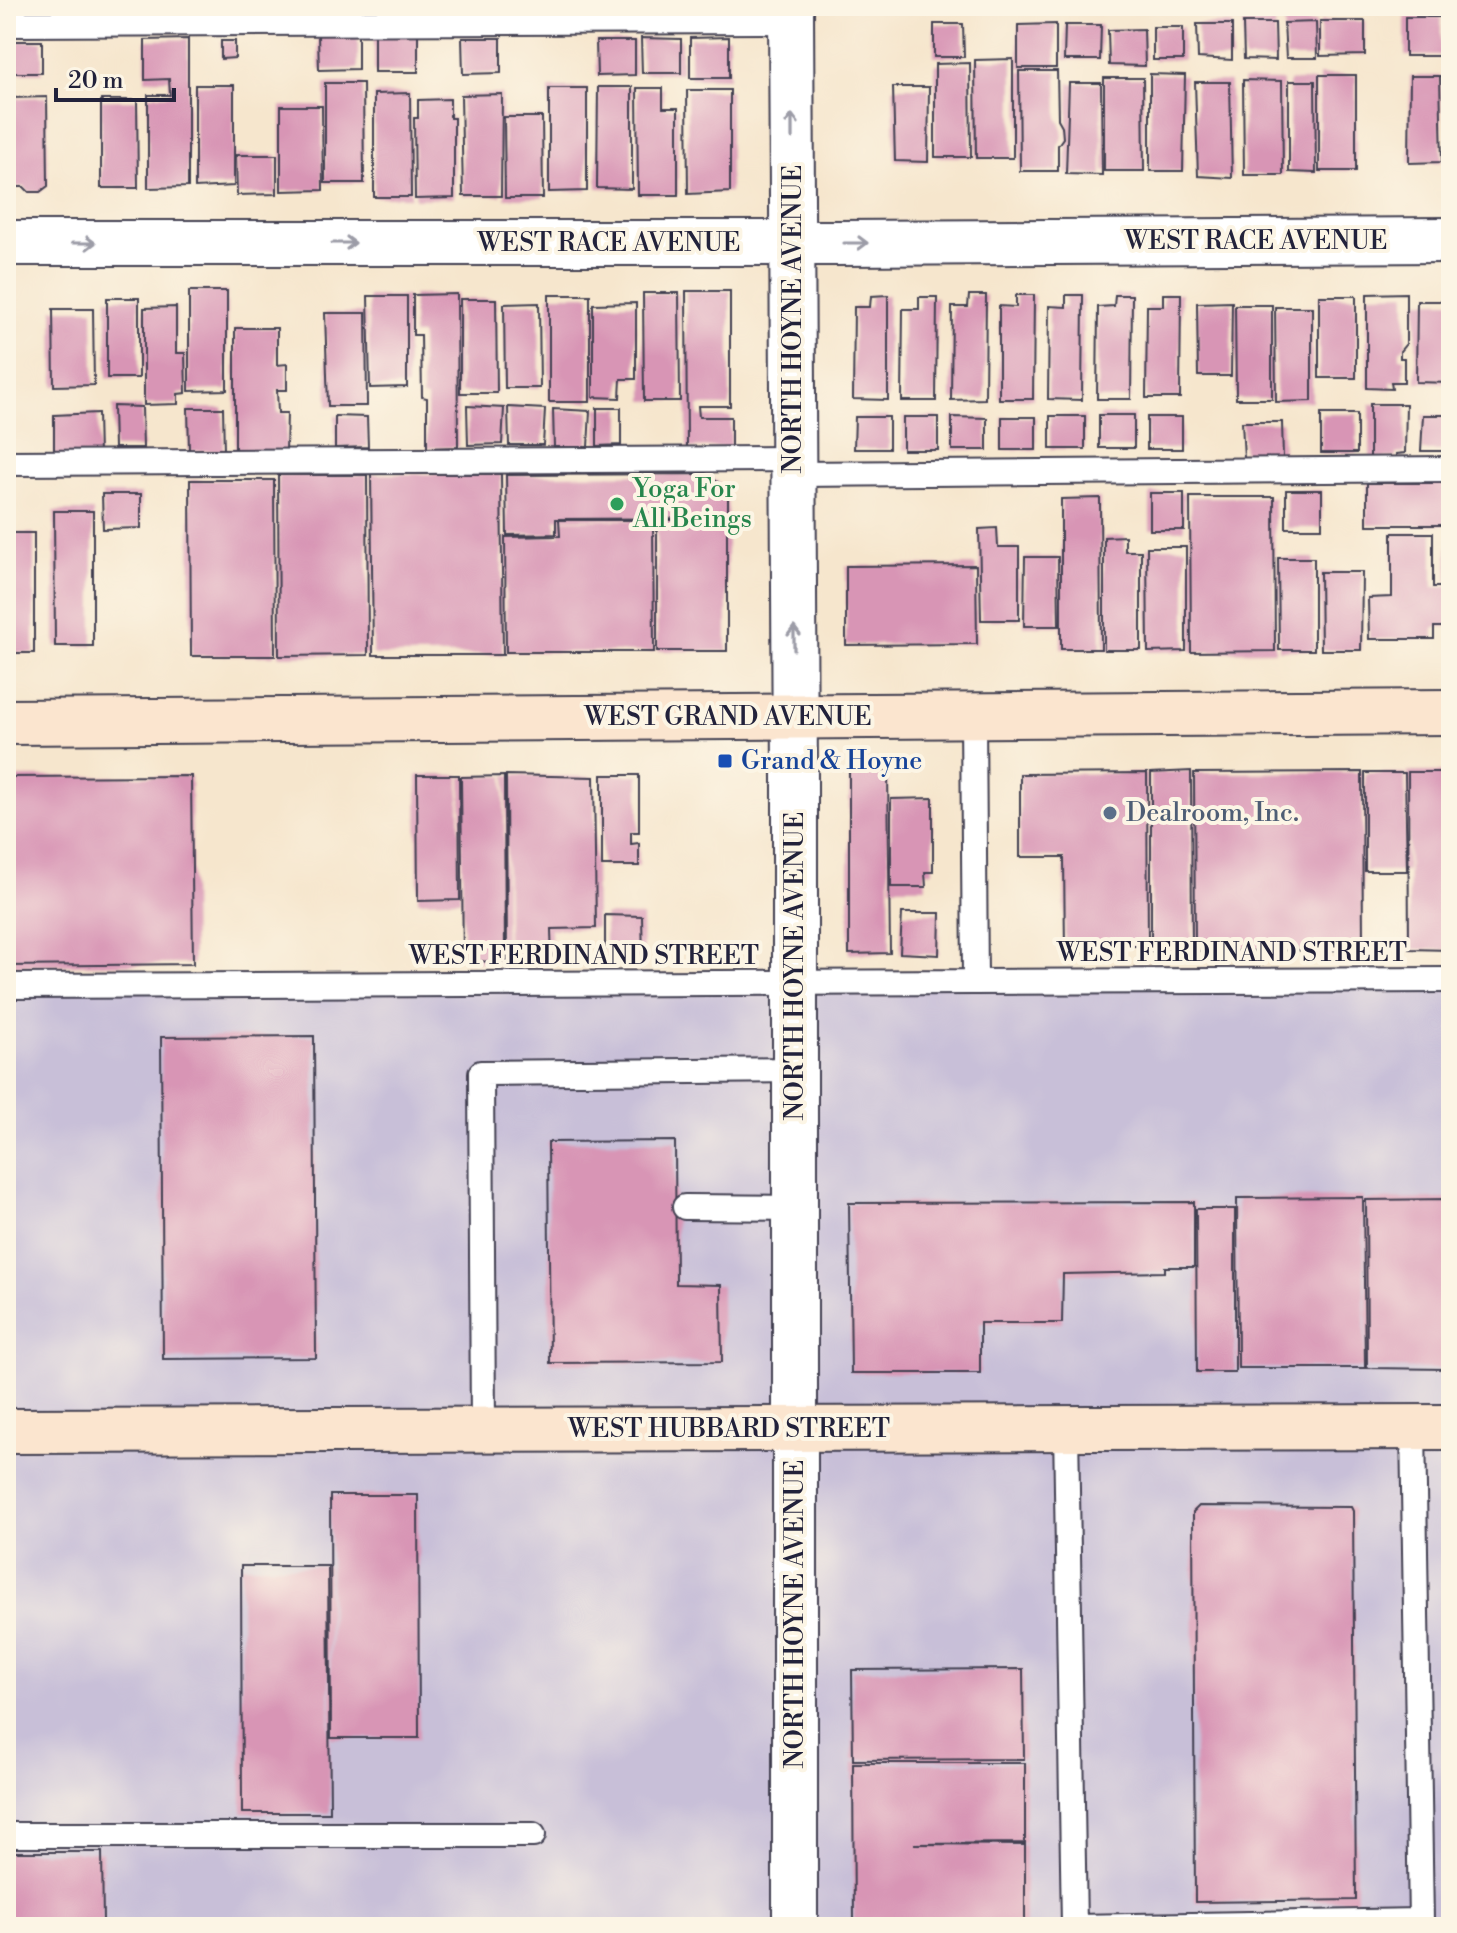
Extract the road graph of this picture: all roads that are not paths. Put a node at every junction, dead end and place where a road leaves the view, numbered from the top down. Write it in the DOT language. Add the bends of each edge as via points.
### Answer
graph roads {
  1 [pos="791,14"];
  2 [pos="6,24"];
  3 [pos="1451,240"];
  4 [pos="6,243"];
  5 [pos="792,243"];
  6 [pos="6,463"];
  7 [pos="793,467"];
  8 [pos="1451,469"];
  9 [pos="1451,712"];
  10 [pos="973,715"];
  11 [pos="794,716"];
  12 [pos="6,722"];
  13 [pos="1451,980"];
  14 [pos="975,982"];
  15 [pos="795,983"];
  16 [pos="6,986"];
  17 [pos="795,1070"];
  18 [pos="685,1207"];
  19 [pos="795,1208"];
  20 [pos="1432,1427"];
  21 [pos="1066,1428"];
  22 [pos="795,1429"];
  23 [pos="483,1430"];
  24 [pos="6,1431"];
  25 [pos="6,1835"];
  26 [pos="533,1835"];
  27 [pos="795,1927"];
  1 -- 2 [label="lane"];
  5 -- 1 [label="street, NORTH HOYNE AVENUE, one-way"];
  5 -- 3 [label="street, WEST RACE AVENUE, one-way"];
  4 -- 5 [label="street, WEST RACE AVENUE, one-way"];
  5 -- 7 [label="street, NORTH HOYNE AVENUE"];
  6 -- 7 [label="lane"];
  7 -- 8 [label="lane"];
  11 -- 7 [label="street, NORTH HOYNE AVENUE, one-way"];
  9 -- 10 [label="main road, WEST GRAND AVENUE"];
  10 -- 11 [label="main road, WEST GRAND AVENUE"];
  10 -- 14 [label="lane"];
  11 -- 12 [label="main road, WEST GRAND AVENUE"];
  11 -- 15 [label="street, NORTH HOYNE AVENUE"];
  13 -- 14 [label="lane, WEST FERDINAND STREET"];
  14 -- 15 [label="lane, WEST FERDINAND STREET"];
  15 -- 16 [label="lane, WEST FERDINAND STREET"];
  15 -- 17 [label="street, NORTH HOYNE AVENUE"];
  17 -- 19 [label="street, NORTH HOYNE AVENUE"];
  17 -- 23 [label="lane" via="481,1073"];
  18 -- 19 [label="lane"];
  19 -- 22 [label="street, NORTH HOYNE AVENUE"];
  20 -- 21 [label="main road, WEST HUBBARD STREET"];
  20 -- 21 [label="lane" via="1421,1921 1074,1927"];
  21 -- 22 [label="main road, WEST HUBBARD STREET"];
  22 -- 23 [label="main road, WEST HUBBARD STREET"];
  22 -- 27 [label="street, NORTH HOYNE AVENUE"];
  23 -- 24 [label="main road, WEST HUBBARD STREET"];
  25 -- 26 [label="lane"];
}
